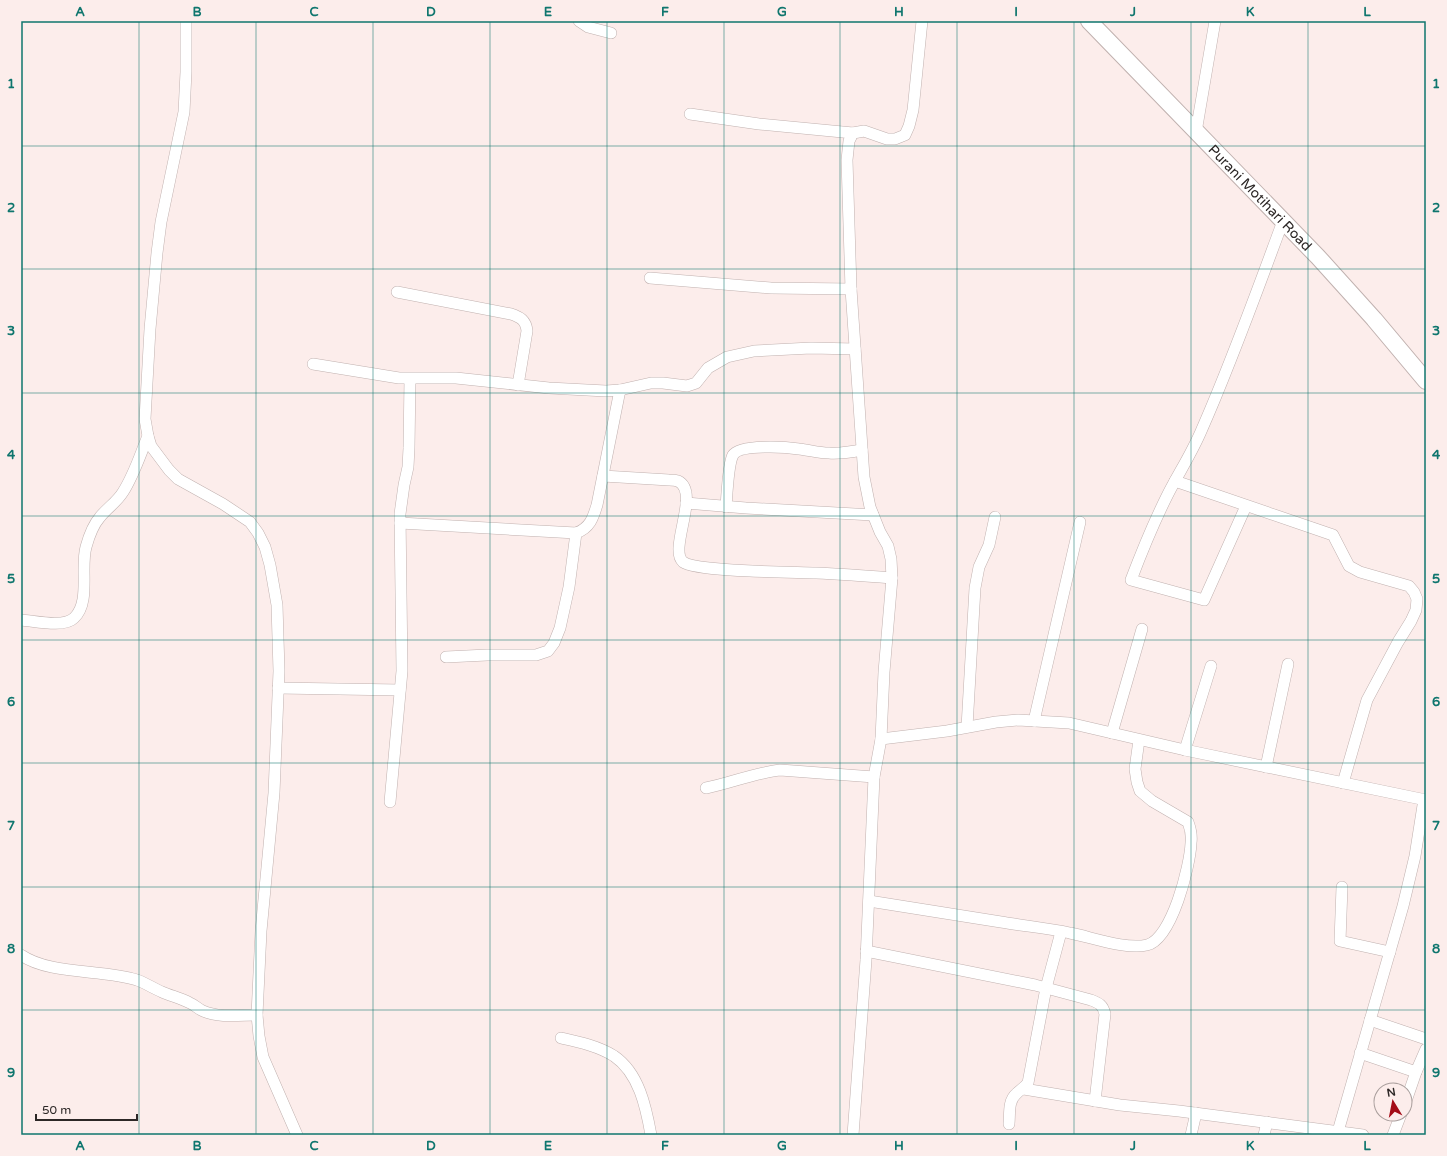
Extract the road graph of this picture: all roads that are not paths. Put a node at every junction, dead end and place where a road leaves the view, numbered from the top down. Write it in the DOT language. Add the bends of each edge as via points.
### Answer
graph roads {
  1 [pos="186,21"];
  2 [pos="579,21"];
  3 [pos="922,21"];
  4 [pos="1089,21"];
  5 [pos="1215,21"];
  6 [pos="611,33"];
  7 [pos="690,114"];
  8 [pos="1196,132"];
  9 [pos="853,133"];
  10 [pos="1283,221"];
  11 [pos="650,278"];
  12 [pos="851,289"];
  13 [pos="397,292"];
  14 [pos="855,348"];
  15 [pos="313,364"];
  16 [pos="410,379"];
  17 [pos="1426,381"];
  18 [pos="518,384"];
  19 [pos="620,390"];
  20 [pos="148,436"];
  21 [pos="862,450"];
  22 [pos="603,476"];
  23 [pos="1175,481"];
  24 [pos="686,503"];
  25 [pos="1246,506"];
  26 [pos="726,507"];
  27 [pos="873,515"];
  28 [pos="995,517"];
  29 [pos="1080,522"];
  30 [pos="400,523"];
  31 [pos="576,533"];
  32 [pos="892,578"];
  33 [pos="21,620"];
  34 [pos="1142,629"];
  35 [pos="446,657"];
  36 [pos="1288,664"];
  37 [pos="1212,666"];
  38 [pos="278,688"];
  39 [pos="400,690"];
  40 [pos="1034,721"];
  41 [pos="967,727"];
  42 [pos="1112,733"];
  43 [pos="881,739"];
  44 [pos="1140,740"];
  45 [pos="1185,750"];
  46 [pos="1266,767"];
  47 [pos="874,777"];
  48 [pos="1343,783"];
  49 [pos="706,788"];
  50 [pos="1425,800"];
  51 [pos="390,802"];
  52 [pos="1342,887"];
  53 [pos="869,901"];
  54 [pos="1061,932"];
  55 [pos="866,952"];
  56 [pos="1390,952"];
  57 [pos="21,955"];
  58 [pos="1046,988"];
  59 [pos="258,1015"];
  60 [pos="1370,1020"];
  61 [pos="561,1038"];
  62 [pos="1426,1039"];
  63 [pos="1426,1049"];
  64 [pos="1360,1053"];
  65 [pos="1416,1072"];
  66 [pos="1413,1082"];
  67 [pos="1024,1089"];
  68 [pos="1095,1101"];
  69 [pos="1196,1113"];
  70 [pos="1267,1122"];
  71 [pos="1398,1122"];
  72 [pos="1009,1124"];
  73 [pos="1337,1133"];
  74 [pos="297,1135"];
  75 [pos="651,1135"];
  76 [pos="853,1135"];
  77 [pos="1191,1135"];
  78 [pos="1264,1135"];
  79 [pos="1363,1135"];
  80 [pos="1393,1135"];
  1 -- 20 [label="street" via="184,112 161,222 152,301 145,419"];
  2 -- 6 [label="street" via="588,27"];
  3 -- 9 [label="street" via="914,110 905,135 887,139 864,131"];
  4 -- 8 [label="main road, Purani Motihari Road"];
  5 -- 8 [label="street"];
  7 -- 9 [label="street"];
  8 -- 10 [label="main road, Purani Motihari Road"];
  9 -- 12 [label="street" via="849,141 847,160"];
  10 -- 17 [label="main road, Purani Motihari Road" via="1342,282"];
  10 -- 23 [label="street" via="1202,428"];
  11 -- 12 [label="street" via="771,288"];
  12 -- 14 [label="street"];
  13 -- 18 [label="street" via="521,318 527,331"];
  14 -- 19 [label="street" via="754,351 718,362 708,368 696,383 687,386 651,383"];
  14 -- 21 [label="street"];
  15 -- 16 [label="street"];
  16 -- 18 [label="street" via="456,378"];
  16 -- 30 [label="street" via="410,448"];
  18 -- 19 [label="street" via="549,388"];
  19 -- 22 [label="street"];
  20 -- 33 [label="street" via="122,493 93,528 86,548 81,609 69,622"];
  20 -- 38 [label="street" via="160,460 178,480 241,516 250,522 258,533 270,565 277,605"];
  21 -- 26 [label="street" via="843,454 769,447 743,449 733,456"];
  21 -- 27 [label="street" via="864,477"];
  22 -- 24 [label="street" via="678,481 686,493"];
  22 -- 31 [label="street" via="594,517 584,530"];
  23 -- 25 [label="street"];
  23 -- 25 [label="street" via="1145,542 1132,580 1204,600"];
  24 -- 26 [label="street"];
  24 -- 32 [label="street" via="680,555 682,561 688,564 714,569"];
  25 -- 48 [label="street" via="1333,535 1349,566 1360,572 1409,586 1417,599 1411,621 1368,700"];
  26 -- 27 [label="street"];
  27 -- 32 [label="street" via="888,546"];
  28 -- 41 [label="street" via="989,546 979,567 974,588"];
  29 -- 40 [label="street"];
  30 -- 31 [label="street"];
  30 -- 39 [label="street"];
  31 -- 35 [label="street" via="569,587 560,628 548,651 536,655"];
  32 -- 43 [label="street"];
  34 -- 42 [label="street"];
  36 -- 46 [label="street"];
  37 -- 45 [label="street"];
  38 -- 39 [label="street"];
  38 -- 59 [label="street" via="274,793 261,931"];
  39 -- 51 [label="street"];
  40 -- 41 [label="street" via="1018,720"];
  40 -- 42 [label="street" via="1069,723"];
  41 -- 43 [label="street"];
  42 -- 44 [label="street"];
  43 -- 47 [label="street"];
  44 -- 45 [label="street"];
  44 -- 54 [label="street" via="1135,769 1140,790 1152,801 1188,822 1191,832 1186,877 1180,896 1167,925 1158,938 1149,945 1126,946"];
  45 -- 46 [label="street"];
  46 -- 48 [label="street"];
  47 -- 49 [label="street" via="780,770"];
  47 -- 53 [label="street"];
  48 -- 50 [label="street"];
  50 -- 56 [label="street" via="1414,862"];
  52 -- 56 [label="street" via="1340,941"];
  53 -- 54 [label="street"];
  53 -- 55 [label="street"];
  54 -- 58 [label="street"];
  55 -- 58 [label="street"];
  55 -- 76 [label="street"];
  56 -- 60 [label="street"];
  57 -- 59 [label="street" via="40,964 63,969 137,980 213,1014"];
  58 -- 67 [label="street" via="1029,1078"];
  58 -- 68 [label="street" via="1100,1003 1104,1008"];
  59 -- 74 [label="street" via="263,1057"];
  60 -- 62 [label="street"];
  60 -- 64 [label="street"];
  61 -- 75 [label="street" via="596,1047 620,1061 637,1083"];
  63 -- 65 [label="street"];
  64 -- 65 [label="street"];
  64 -- 73 [label="street"];
  65 -- 66 [label="street"];
  67 -- 68 [label="street"];
  67 -- 72 [label="street" via="1017,1092 1010,1102"];
  68 -- 69 [label="street"];
  69 -- 70 [label="street"];
  69 -- 77 [label="street"];
  70 -- 73 [label="street"];
  70 -- 78 [label="street"];
  71 -- 80 [label="street"];
  73 -- 79 [label="street"];
}
